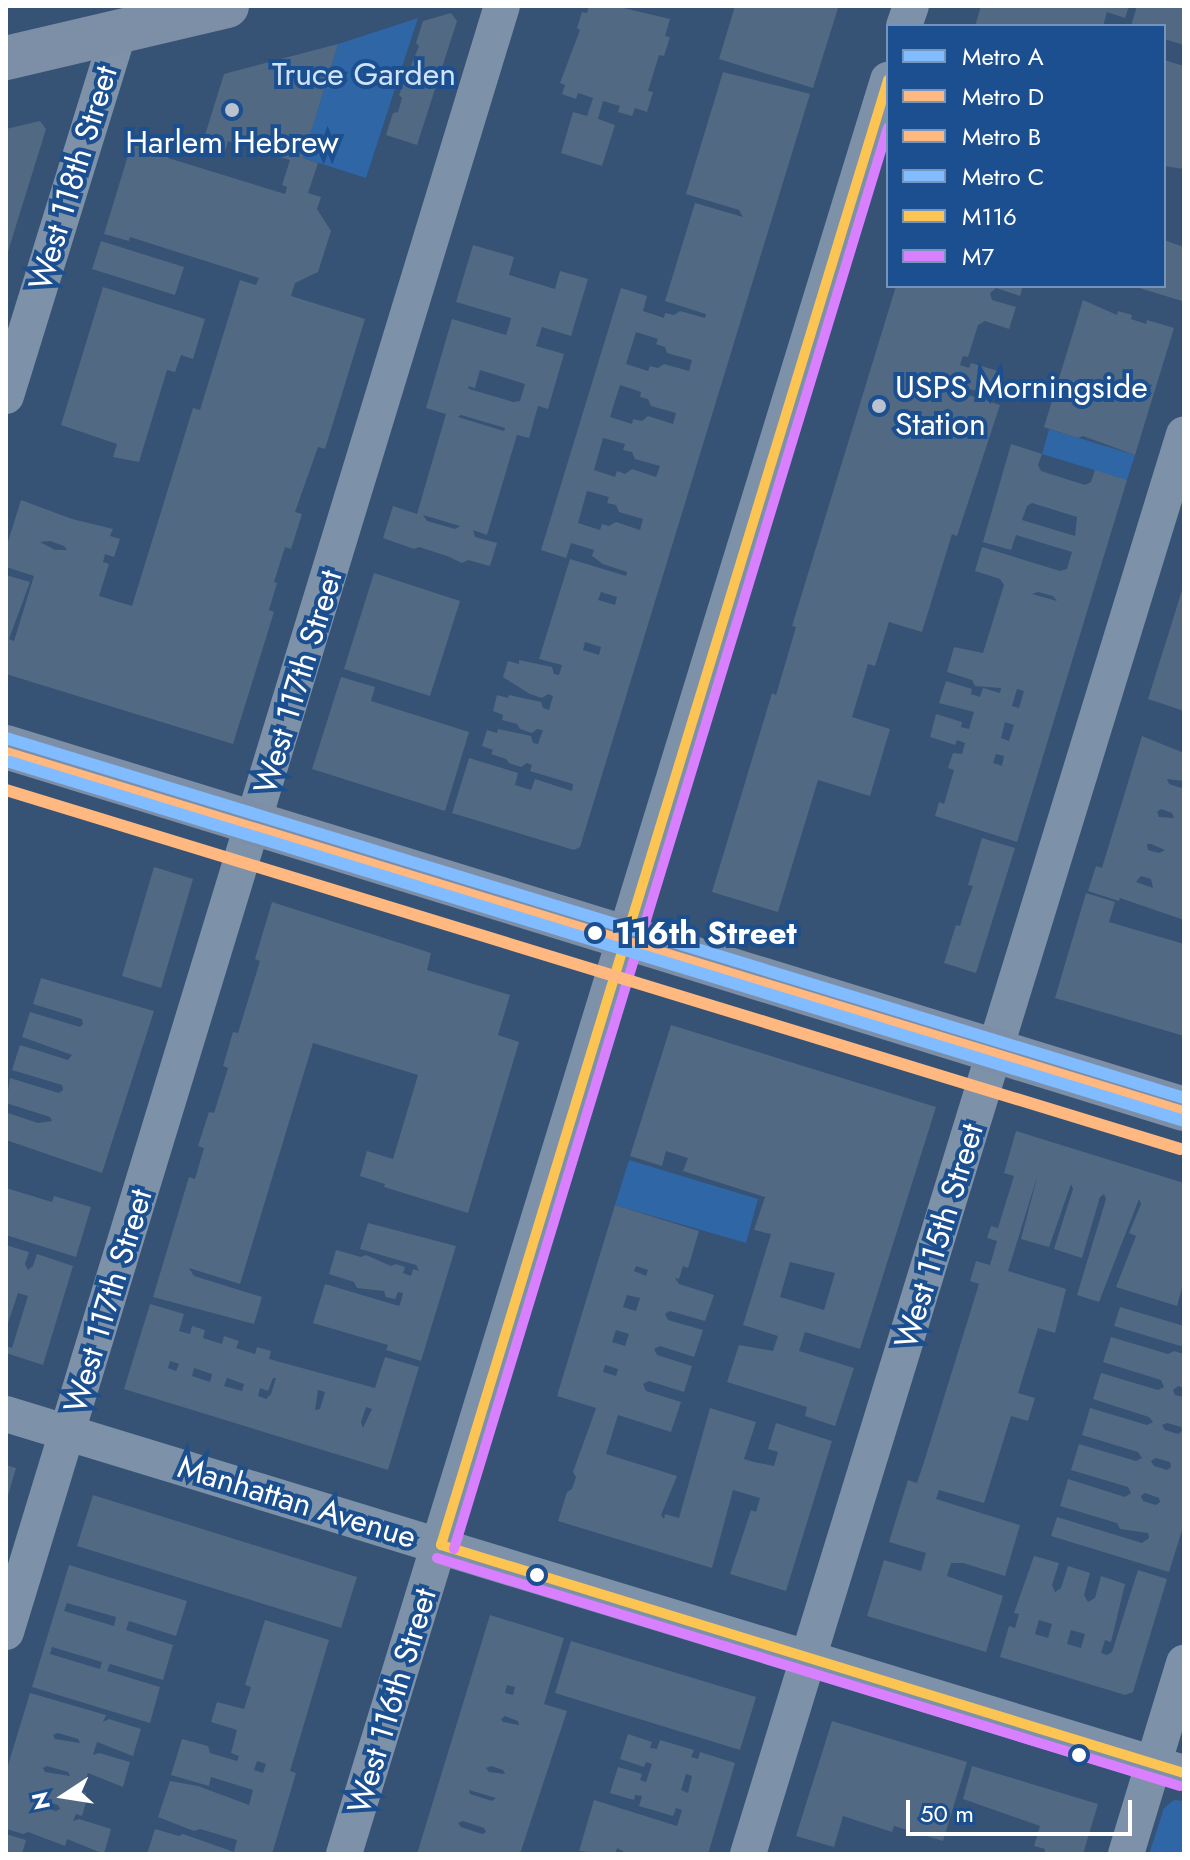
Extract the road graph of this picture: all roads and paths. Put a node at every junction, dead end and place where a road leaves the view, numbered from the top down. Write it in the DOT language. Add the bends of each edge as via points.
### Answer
graph roads {
  1 [pos="227,6"];
  2 [pos="502,6"];
  3 [pos="122,18"];
  4 [pos="6,58"];
  5 [pos="886,87"];
  6 [pos="6,396"];
  7 [pos="1184,434"];
  8 [pos="6,747"];
  9 [pos="255,824"];
  10 [pos="626,938"];
  11 [pos="995,1052"];
  12 [pos="1184,1109"];
  13 [pos="6,1414"];
  14 [pos="67,1433"];
  15 [pos="441,1545"];
  16 [pos="6,1632"];
  17 [pos="809,1657"];
  18 [pos="1184,1663"];
  19 [pos="1168,1768"];
  20 [pos="344,1854"];
  21 [pos="748,1854"];
  22 [pos="1126,1854"];
  1 -- 3 [label="main road"];
  2 -- 9 [label="street, West 117th Street"];
  3 -- 4 [label="main road"];
  3 -- 6 [label="street, West 118th Street"];
  5 -- 10 [label="street, West 116th Street"];
  7 -- 11 [label="street, West 115th Street"];
  8 -- 9 [label="main road"];
  9 -- 10 [label="main road"];
  9 -- 14 [label="street, West 117th Street"];
  10 -- 11 [label="main road"];
  10 -- 15 [label="street, West 116th Street"];
  11 -- 12 [label="main road"];
  11 -- 17 [label="street, West 115th Street"];
  13 -- 14 [label="street, Manhattan Avenue"];
  14 -- 15 [label="street, Manhattan Avenue"];
  14 -- 16 [label="street, West 117th Street"];
  15 -- 17 [label="street, Manhattan Avenue"];
  15 -- 20 [label="street, West 116th Street"];
  17 -- 19 [label="street, Manhattan Avenue"];
  17 -- 21 [label="street, West 115th Street"];
  18 -- 19 [label="street"];
  19 -- 22 [label="street"];
}
